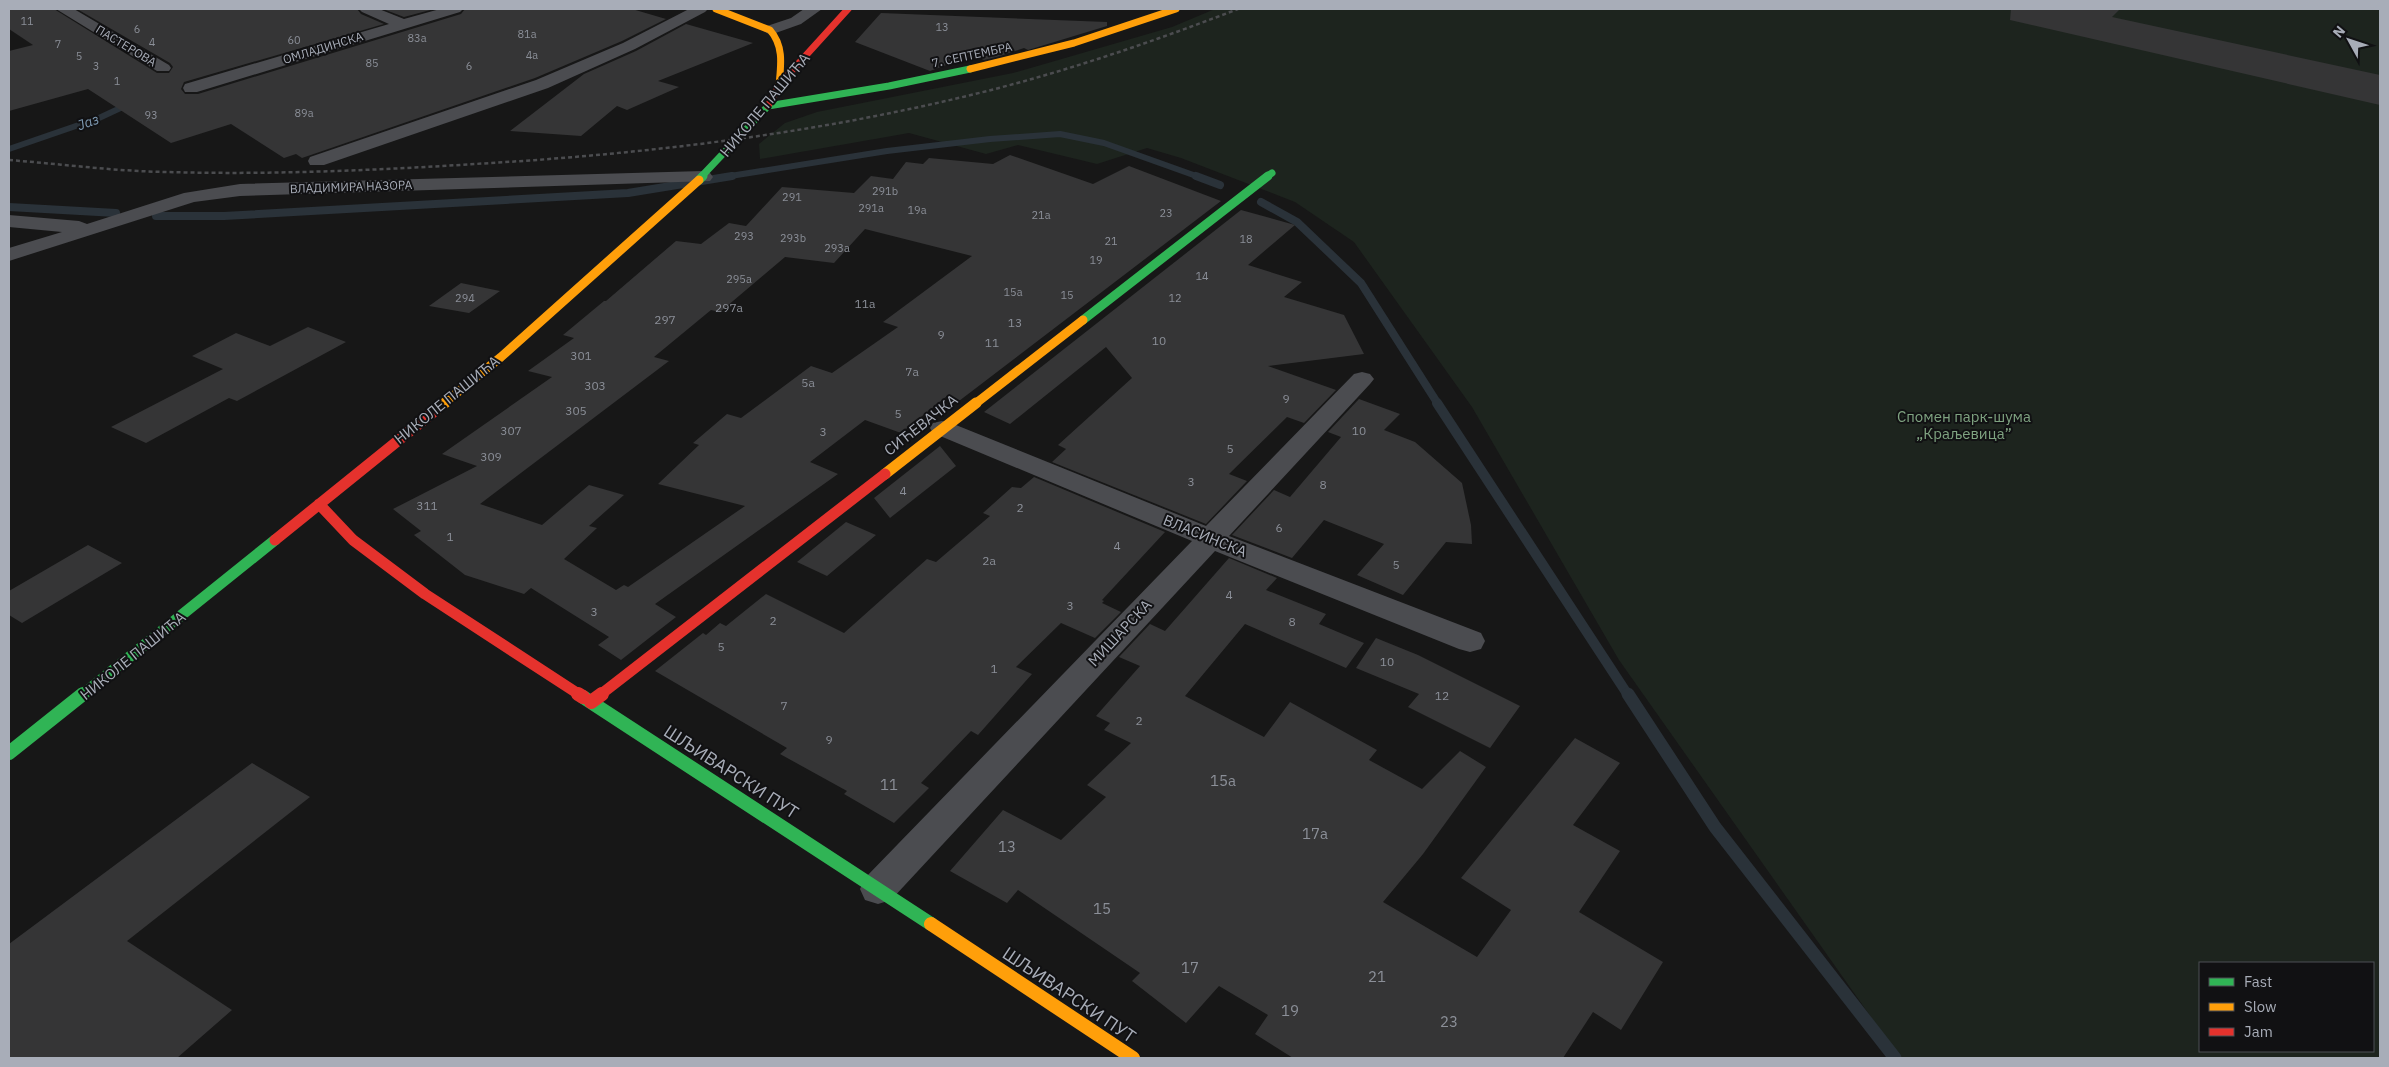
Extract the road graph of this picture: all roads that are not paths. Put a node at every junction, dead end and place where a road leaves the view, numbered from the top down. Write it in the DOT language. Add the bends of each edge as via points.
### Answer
graph roads {
  1 [pos="64,9"];
  2 [pos="367,9"];
  3 [pos="455,9"];
  4 [pos="700,9"];
  5 [pos="716,9"];
  6 [pos="814,9"];
  7 [pos="848,9"];
  8 [pos="1176,9"];
  9 [pos="402,24"];
  10 [pos="770,30"];
  11 [pos="163,68"];
  12 [pos="779,85"];
  13 [pos="191,88"];
  14 [pos="768,106"];
  15 [pos="317,161"];
  16 [pos="1272,173"];
  17 [pos="699,181"];
  18 [pos="9,221"];
  19 [pos="91,228"];
  20 [pos="9,255"];
  21 [pos="1362,379"];
  22 [pos="942,428"];
  23 [pos="319,504"];
  24 [pos="1209,538"];
  25 [pos="1470,641"];
  26 [pos="591,702"];
  27 [pos="9,753"];
  28 [pos="878,889"];
  29 [pos="1133,1058"];
  1 -- 11 [label="street, ПАСТЕРОВА"];
  2 -- 9 [label="street"];
  3 -- 9 [label="street, ОМЛАДИНСКА"];
  4 -- 15 [label="street, ВЛАДИМИРА НАЗОРА" via="629,46 542,84"];
  5 -- 10 [label="main road"];
  6 -- 10 [label="street" via="796,21"];
  7 -- 12 [label="main road, НИКОЛЕ ПАШИЋА"];
  8 -- 14 [label="main road, 7. СЕПТЕМБРА" via="1024,58 889,86"];
  9 -- 13 [label="street, ОМЛАДИНСКА"];
  10 -- 12 [label="main road" via="780,40"];
  12 -- 14 [label="main road, НИКОЛЕ ПАШИЋА"];
  14 -- 17 [label="main road, НИКОЛЕ ПАШИЋА"];
  16 -- 22 [label="main road, СИЋЕВАЧКА"];
  17 -- 19 [label="street, ВЛАДИМИРА НАЗОРА" via="240,190 191,197"];
  17 -- 23 [label="main road, НИКОЛЕ ПАШИЋА" via="501,356"];
  18 -- 19 [label="street"];
  19 -- 20 [label="street, ВЛАДИМИРА НАЗОРА"];
  21 -- 24 [label="street, МИШАРСКА"];
  22 -- 24 [label="street, ВЛАСИНСКА"];
  22 -- 26 [label="main road, СИЋЕВАЧКА"];
  23 -- 26 [label="main road, ШЉИВАРСКИ ПУТ" via="353,540 399,576"];
  23 -- 27 [label="main road, НИКОЛЕ ПАШИЋА"];
  24 -- 25 [label="street, ВЛАСИНСКА"];
  24 -- 28 [label="street, МИШАРСКА"];
  26 -- 28 [label="main road, ШЉИВАРСКИ ПУТ"];
  28 -- 29 [label="main road, ШЉИВАРСКИ ПУТ"];
}
